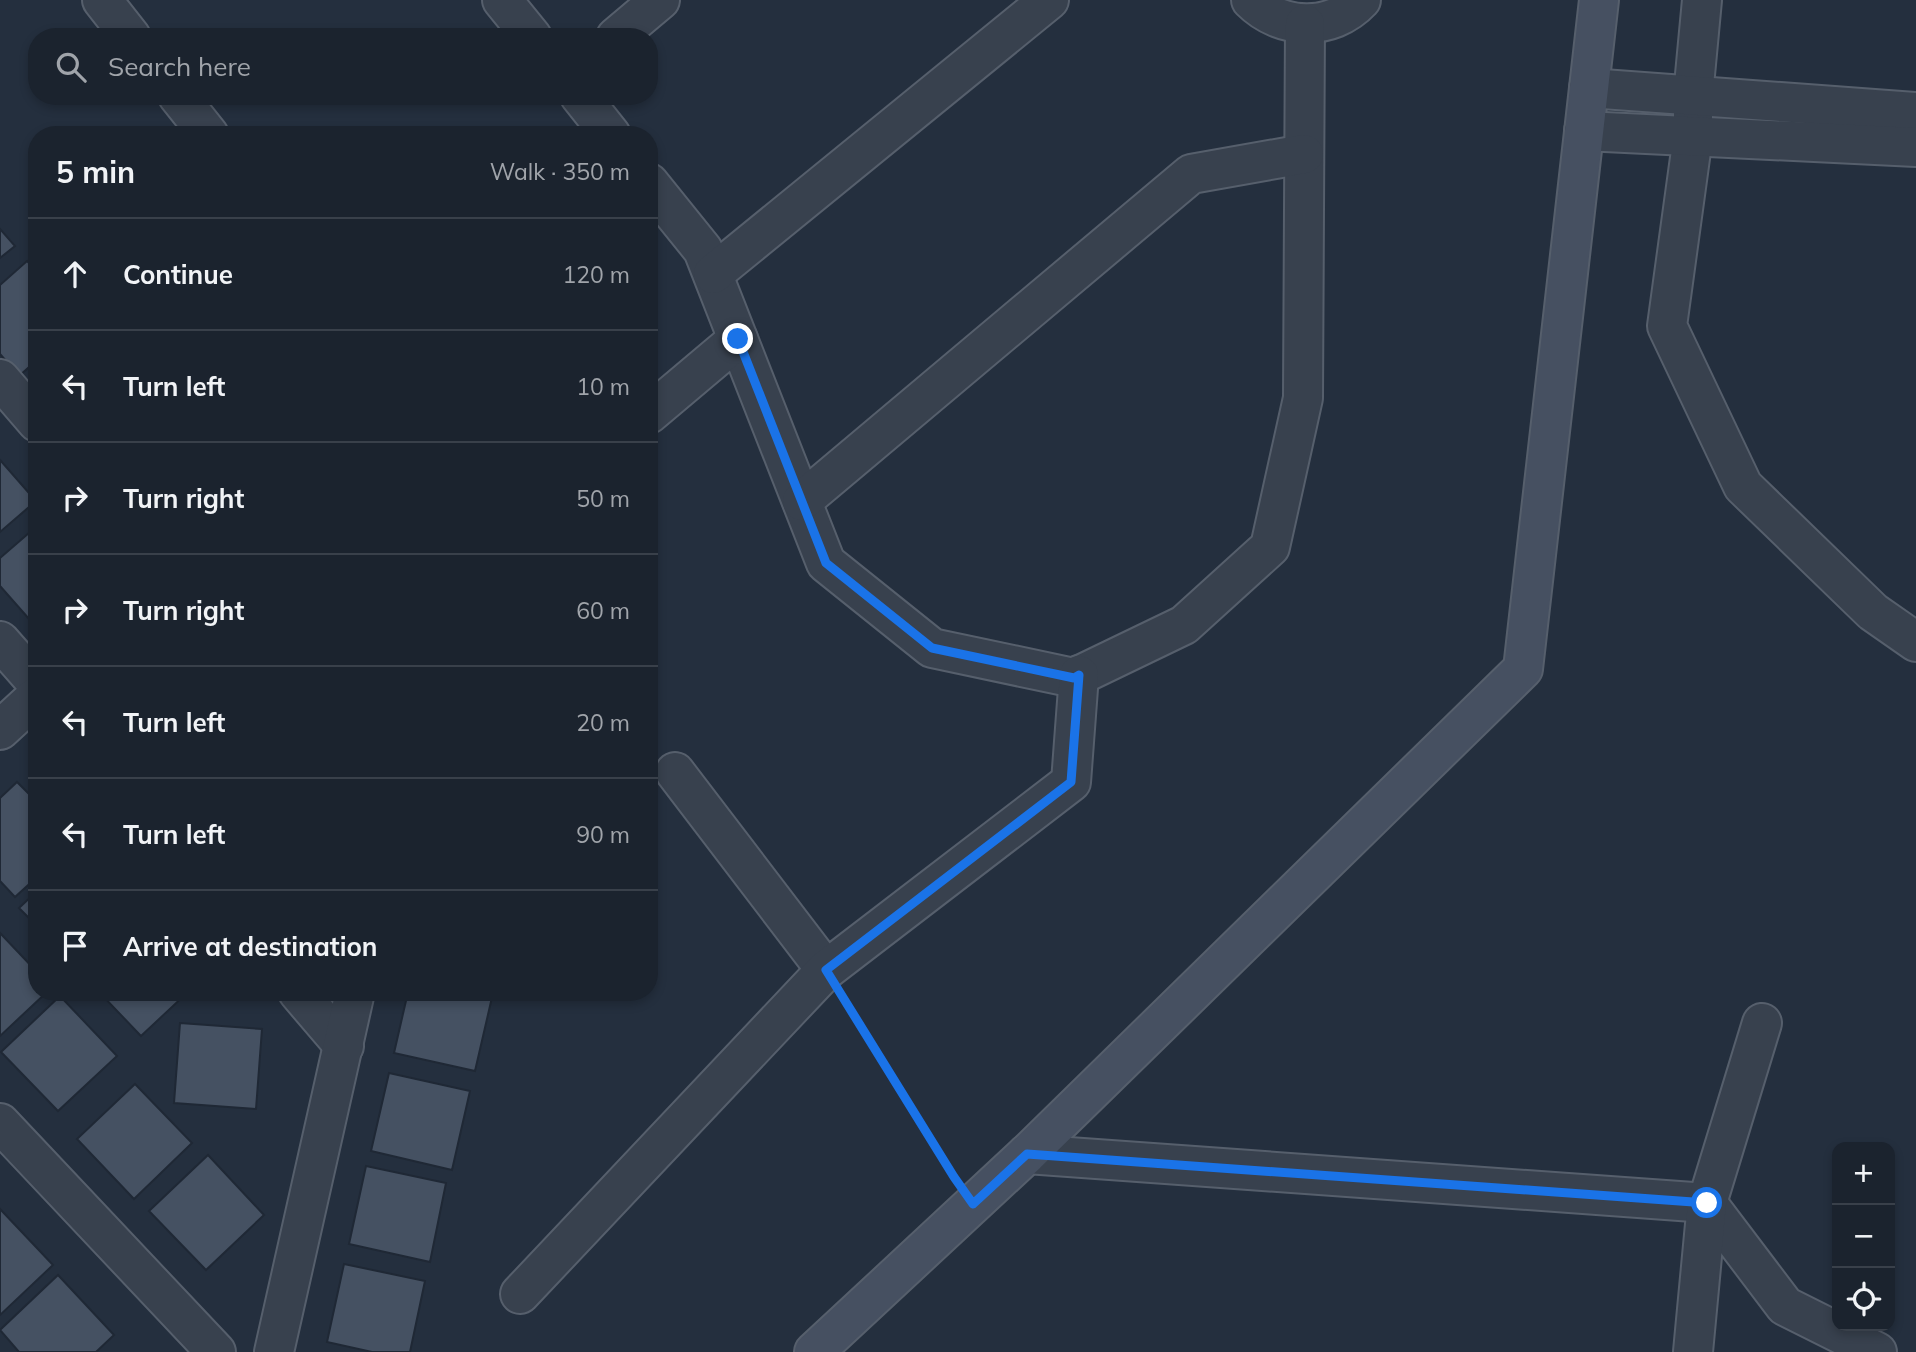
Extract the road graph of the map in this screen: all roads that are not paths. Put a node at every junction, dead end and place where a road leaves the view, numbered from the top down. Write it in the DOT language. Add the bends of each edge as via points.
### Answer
graph roads {
  1 [pos="102,0"];
  2 [pos="502,0"];
  3 [pos="660,0"];
  4 [pos="1049,0"];
  5 [pos="1251,0"];
  6 [pos="1360,0"];
  7 [pos="1599,0"];
  8 [pos="1702,0"];
  9 [pos="1305,24"];
  10 [pos="124,28"];
  11 [pos="525,28"];
  12 [pos="627,28"];
  13 [pos="1589,88"];
  14 [pos="1693,96"];
  15 [pos="185,105"];
  16 [pos="587,105"];
  17 [pos="1916,112"];
  18 [pos="202,126"];
  19 [pos="604,126"];
  20 [pos="1584,131"];
  21 [pos="1693,136"];
  22 [pos="1916,147"];
  23 [pos="1304,154"];
  24 [pos="658,194"];
  25 [pos="713,274"];
  26 [pos="738,339"];
  27 [pos="0,379"];
  28 [pos="658,406"];
  29 [pos="28,412"];
  30 [pos="802,501"];
  31 [pos="0,641"];
  32 [pos="1916,642"];
  33 [pos="28,673"];
  34 [pos="1079,675"];
  35 [pos="28,704"];
  36 [pos="0,730"];
  37 [pos="675,772"];
  38 [pos="826,970"];
  39 [pos="306,1001"];
  40 [pos="353,1001"];
  41 [pos="1762,1023"];
  42 [pos="344,1046"];
  43 [pos="0,1123"];
  44 [pos="1027,1154"];
  45 [pos="1707,1203"];
  46 [pos="520,1294"];
  47 [pos="216,1352"];
  48 [pos="274,1352"];
  49 [pos="814,1352"];
  50 [pos="1693,1352"];
  51 [pos="1877,1352"];
  1 -- 10 [label="street"];
  2 -- 11 [label="street"];
  3 -- 12 [label="street"];
  4 -- 25 [label="street"];
  5 -- 9 [label="street" via="1281,20"];
  6 -- 9 [label="street" via="1331,20"];
  7 -- 13 [label="street"];
  8 -- 14 [label="street"];
  9 -- 23 [label="street"];
  13 -- 14 [label="street"];
  13 -- 20 [label="street"];
  14 -- 17 [label="street"];
  14 -- 21 [label="street"];
  15 -- 18 [label="street"];
  16 -- 19 [label="street"];
  20 -- 21 [label="street"];
  20 -- 44 [label="street" via="1523,669"];
  21 -- 22 [label="street"];
  21 -- 32 [label="street" via="1667,326 1743,486 1873,612"];
  23 -- 30 [label="street" via="1191,174"];
  23 -- 34 [label="street" via="1303,398 1270,547 1184,625"];
  24 -- 25 [label="street" via="704,250"];
  25 -- 26 [label="street"];
  26 -- 28 [label="street"];
  26 -- 30 [label="street"];
  27 -- 29 [label="street"];
  30 -- 34 [label="street" via="826,563 932,648 1074,678"];
  31 -- 33 [label="street"];
  34 -- 38 [label="street" via="1071,782"];
  35 -- 36 [label="street"];
  37 -- 38 [label="street"];
  38 -- 46 [label="street"];
  39 -- 42 [label="street"];
  40 -- 42 [label="street"];
  41 -- 45 [label="street"];
  42 -- 48 [label="street"];
  43 -- 47 [label="street"];
  44 -- 45 [label="street"];
  44 -- 49 [label="street"];
  45 -- 50 [label="street"];
  45 -- 51 [label="street" via="1785,1306"];
}
